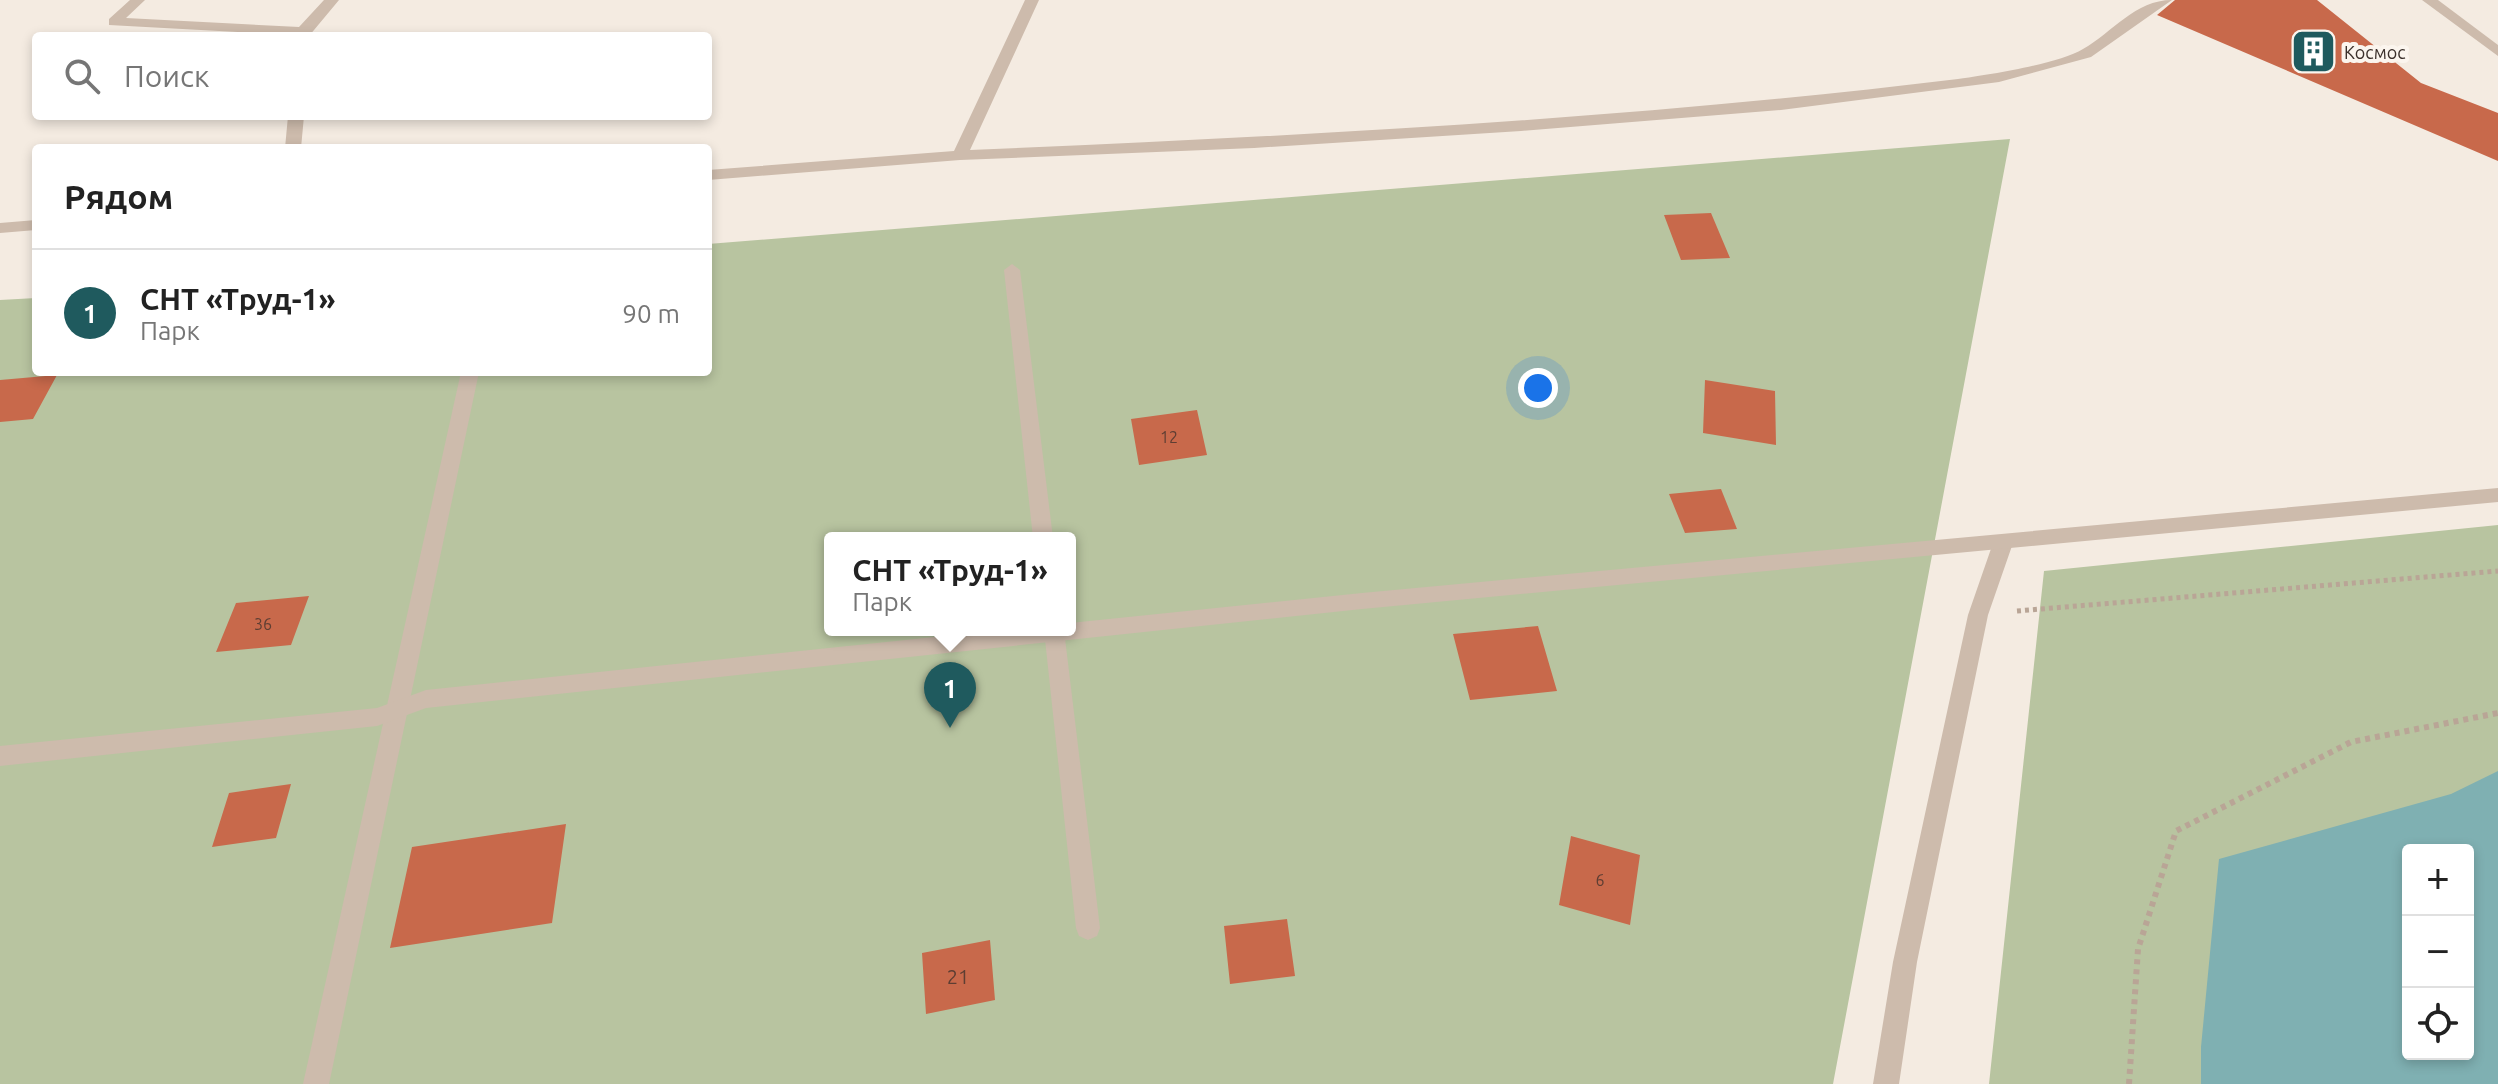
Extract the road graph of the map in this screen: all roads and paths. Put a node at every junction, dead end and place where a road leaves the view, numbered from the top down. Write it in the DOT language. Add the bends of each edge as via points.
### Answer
graph roads {
  1 [pos="138,0"];
  2 [pos="332,0"];
  3 [pos="1032,0"];
  4 [pos="2165,0"];
  5 [pos="2429,0"];
  6 [pos="285,32"];
  7 [pos="303,32"];
  8 [pos="2498,52"];
  9 [pos="296,120"];
  10 [pos="293,144"];
  11 [pos="960,155"];
  12 [pos="712,175"];
  13 [pos="32,225"];
  14 [pos="0,228"];
  15 [pos="1012,270"];
  16 [pos="469,376"];
  17 [pos="2498,495"];
  18 [pos="1042,532"];
  19 [pos="2003,543"];
  20 [pos="2498,571"];
  21 [pos="1978,615"];
  22 [pos="1076,630"];
  23 [pos="1017,636"];
  24 [pos="1054,636"];
  25 [pos="396,710"];
  26 [pos="2498,713"];
  27 [pos="0,756"];
  28 [pos="1088,928"];
  29 [pos="316,1084"];
  30 [pos="1886,1084"];
  31 [pos="2129,1084"];
  1 -- 6 [label="street" via="114,22"];
  2 -- 7 [label="street"];
  3 -- 11 [label="street"];
  4 -- 11 [label="street" via="2086,54 1999,78 1781,105 1521,126"];
  5 -- 8 [label="street"];
  9 -- 10 [label="street"];
  11 -- 12 [label="street"];
  13 -- 14 [label="street"];
  15 -- 18 [label="street"];
  16 -- 25 [label="street"];
  17 -- 19 [label="street"];
  19 -- 21 [label="street"];
  19 -- 22 [label="street"];
  20 -- 21 [label="path"];
  21 -- 30 [label="street" via="1905,962"];
  23 -- 25 [label="street" via="426,699"];
  24 -- 28 [label="street"];
  25 -- 27 [label="street" via="361,719"];
  25 -- 29 [label="street"];
  26 -- 31 [label="path" via="2351,742 2176,831 2138,949"];
}
